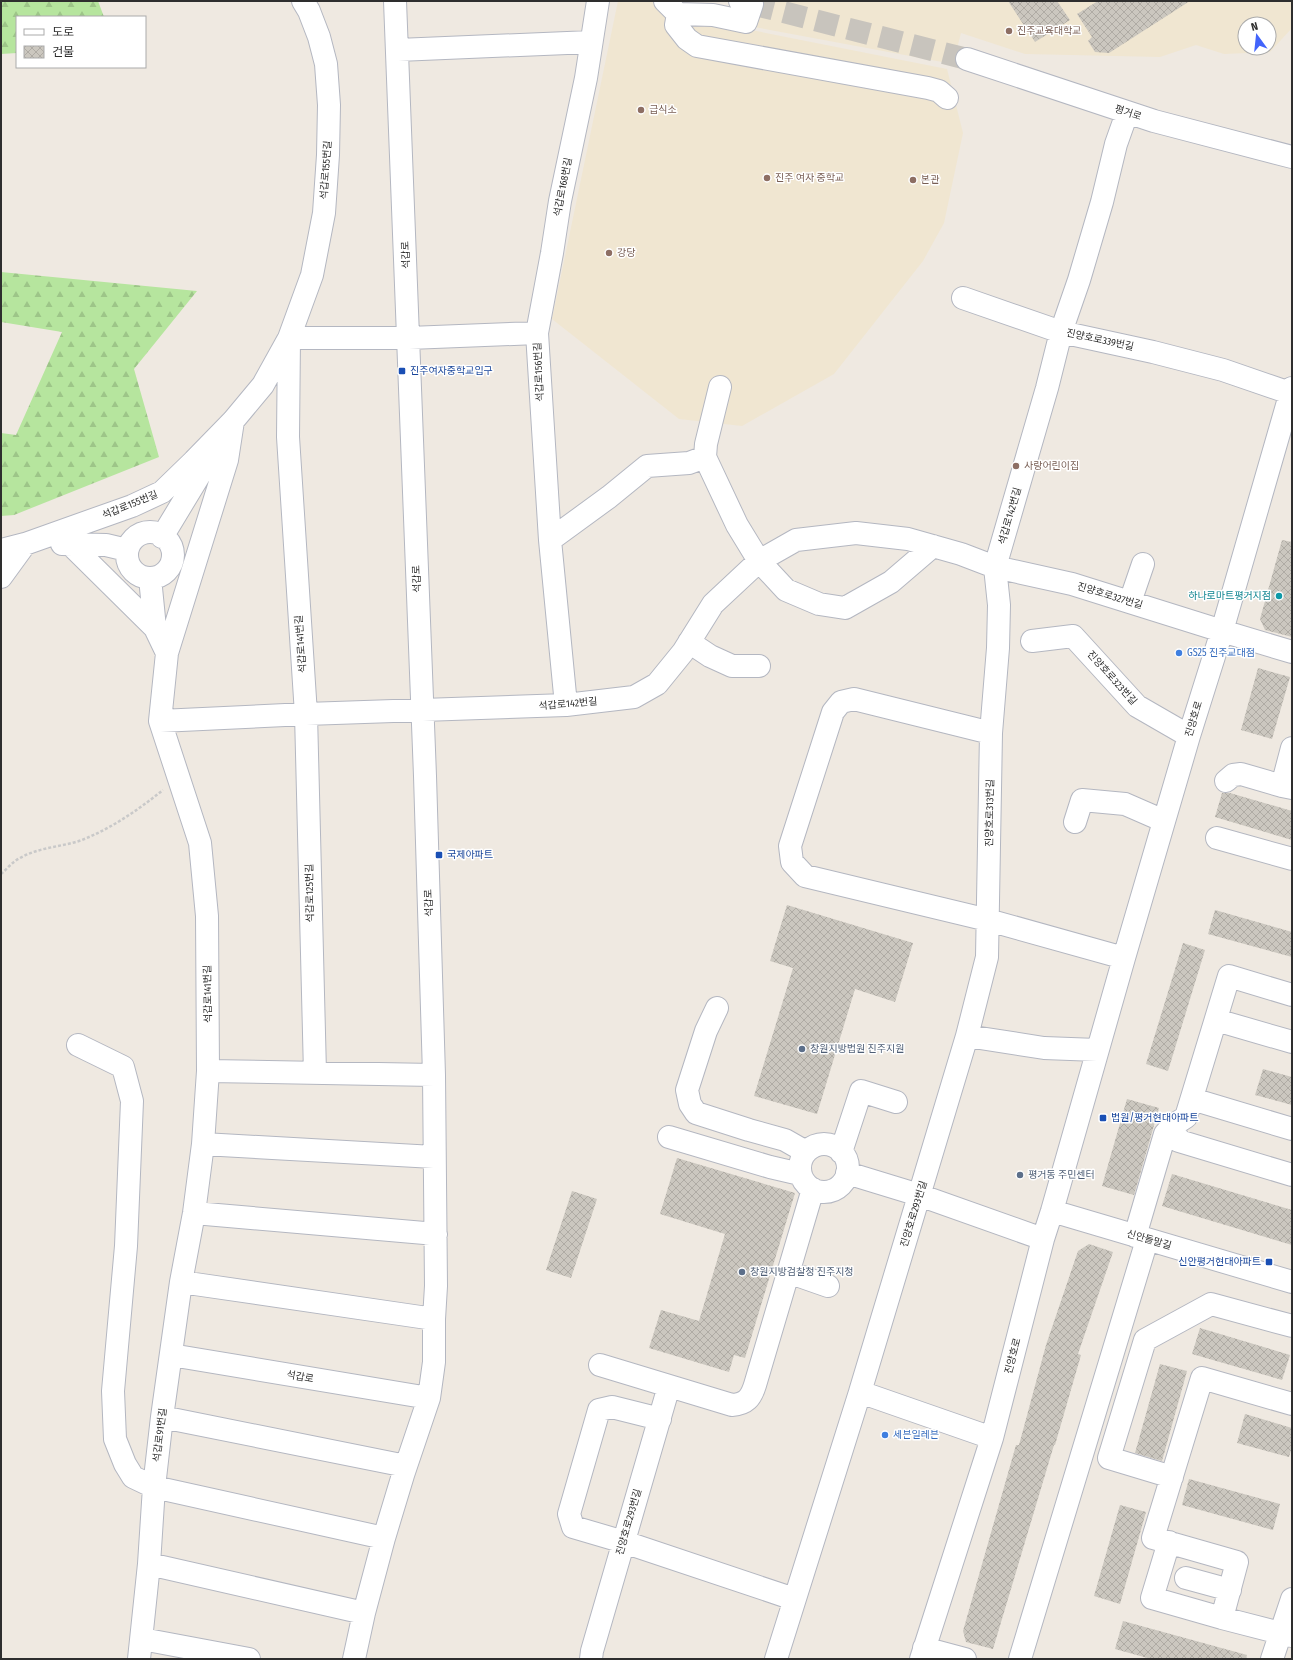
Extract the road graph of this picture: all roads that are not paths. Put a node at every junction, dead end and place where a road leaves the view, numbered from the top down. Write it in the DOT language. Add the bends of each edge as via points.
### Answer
graph roads {
  1 [pos="303,1"];
  2 [pos="396,1"];
  3 [pos="598,1"];
  4 [pos="746,3"];
  5 [pos="672,8"];
  6 [pos="591,42"];
  7 [pos="398,50"];
  8 [pos="967,59"];
  9 [pos="947,98"];
  10 [pos="1127,113"];
  11 [pos="1292,157"];
  12 [pos="963,298"];
  13 [pos="1061,332"];
  14 [pos="537,333"];
  15 [pos="289,338"];
  16 [pos="409,338"];
  17 [pos="720,387"];
  18 [pos="1291,390"];
  19 [pos="233,421"];
  20 [pos="705,457"];
  21 [pos="162,537"];
  22 [pos="550,540"];
  23 [pos="25,544"];
  24 [pos="70,544"];
  25 [pos="933,546"];
  26 [pos="1,550"];
  27 [pos="127,550"];
  28 [pos="759,561"];
  29 [pos="1143,564"];
  30 [pos="995,567"];
  31 [pos="297,574"];
  32 [pos="1,577"];
  33 [pos="150,578"];
  34 [pos="1130,602"];
  35 [pos="155,628"];
  36 [pos="1222,631"];
  37 [pos="1032,641"];
  38 [pos="689,642"];
  39 [pos="1292,652"];
  40 [pos="167,653"];
  41 [pos="758,666"];
  42 [pos="566,705"];
  43 [pos="422,709"];
  44 [pos="306,714"];
  45 [pos="160,721"];
  46 [pos="991,733"];
  47 [pos="1189,736"];
  48 [pos="1292,748"];
  49 [pos="1226,781"];
  50 [pos="1287,787"];
  51 [pos="1164,821"];
  52 [pos="1075,822"];
  53 [pos="1216,838"];
  54 [pos="1292,859"];
  55 [pos="988,920"];
  56 [pos="1124,958"];
  57 [pos="1292,995"];
  58 [pos="717,1008"];
  59 [pos="1216,1020"];
  60 [pos="967,1036"];
  61 [pos="1292,1042"];
  62 [pos="78,1045"];
  63 [pos="1097,1050"];
  64 [pos="208,1071"];
  65 [pos="315,1073"];
  66 [pos="434,1075"];
  67 [pos="1192,1099"];
  68 [pos="896,1102"];
  69 [pos="1172,1126"];
  70 [pos="1292,1130"];
  71 [pos="669,1137"];
  72 [pos="203,1144"];
  73 [pos="806,1152"];
  74 [pos="841,1152"];
  75 [pos="434,1157"];
  76 [pos="847,1173"];
  77 [pos="1292,1175"];
  78 [pos="806,1181"];
  79 [pos="919,1195"];
  80 [pos="1052,1211"];
  81 [pos="194,1213"];
  82 [pos="436,1234"];
  83 [pos="1141,1238"];
  84 [pos="1043,1239"];
  85 [pos="788,1272"];
  86 [pos="181,1282"];
  87 [pos="1292,1282"];
  88 [pos="828,1286"];
  89 [pos="434,1319"];
  90 [pos="1292,1326"];
  91 [pos="171,1355"];
  92 [pos="600,1365"];
  93 [pos="669,1386"];
  94 [pos="860,1392"];
  95 [pos="429,1398"];
  96 [pos="1291,1401"];
  97 [pos="162,1417"];
  98 [pos="660,1419"];
  99 [pos="992,1438"];
  100 [pos="406,1466"];
  101 [pos="1172,1477"];
  102 [pos="154,1487"];
  103 [pos="384,1538"];
  104 [pos="624,1542"];
  105 [pos="1169,1542"];
  106 [pos="149,1564"];
  107 [pos="1186,1578"];
  108 [pos="1230,1590"];
  109 [pos="794,1599"];
  110 [pos="1292,1599"];
  111 [pos="364,1613"];
  112 [pos="1222,1618"];
  113 [pos="1287,1635"];
  114 [pos="140,1649"];
  115 [pos="922,1654"];
  116 [pos="249,1659"];
  117 [pos="354,1659"];
  118 [pos="591,1659"];
  119 [pos="776,1659"];
  120 [pos="964,1659"];
  121 [pos="1020,1659"];
  122 [pos="1272,1659"];
  1 -- 15 [label="street, 석갑로155번길" via="319,37 326,64 329,105 328,155 324,213 312,275"];
  2 -- 7 [label="street, 석갑로"];
  3 -- 6 [label="street, 석갑로168번길"];
  4 -- 5 [label="street" via="746,22"];
  5 -- 9 [label="street" via="676,25 687,39 697,46 928,88 939,91"];
  6 -- 7 [label="street"];
  6 -- 14 [label="street, 석갑로168번길"];
  7 -- 16 [label="street, 석갑로"];
  8 -- 10 [label="street, 평거로"];
  10 -- 11 [label="street, 평거로"];
  10 -- 13 [label="street, 진양호로339번길" via="1116,144 1079,280"];
  12 -- 13 [label="street"];
  13 -- 18 [label="street, 진양호로339번길" via="1154,352"];
  13 -- 30 [label="street, 석갑로142번길"];
  14 -- 16 [label="street, 석갑로156번길"];
  14 -- 22 [label="street, 석갑로156번길"];
  15 -- 16 [label="street"];
  15 -- 19 [label="street, 석갑로155번길" via="263,385"];
  15 -- 31 [label="street, 석갑로155번길" via="288,437"];
  16 -- 43 [label="street, 석갑로"];
  17 -- 20 [label="street"];
  18 -- 36 [label="street, 진양호로"];
  19 -- 21 [label="street"];
  19 -- 23 [label="street, 석갑로155번길" via="162,492 132,506"];
  19 -- 40 [label="street, 석갑로155번길" via="226,460"];
  20 -- 22 [label="street" via="689,463 647,466"];
  20 -- 28 [label="street" via="738,525"];
  21 -- 27 [label="street" via="151,533 139,536"];
  21 -- 33 [label="street" via="171,548 172,562 164,573"];
  22 -- 42 [label="street, 석갑로156번길"];
  23 -- 24 [label="street"];
  23 -- 26 [label="street, 석갑로155번길"];
  23 -- 32 [label="street"];
  24 -- 27 [label="street" via="106,545"];
  24 -- 35 [label="street"];
  25 -- 28 [label="street, 석갑로142번길" via="908,539 856,532 796,540"];
  25 -- 28 [label="street" via="891,582 846,608 819,604 786,590"];
  25 -- 30 [label="street, 석갑로142번길"];
  27 -- 33 [label="street" via="132,570 137,575"];
  28 -- 38 [label="street, 석갑로142번길" via="713,604"];
  29 -- 34 [label="street"];
  30 -- 34 [label="street, 진양호로327번길" via="1072,584"];
  30 -- 46 [label="street, 진양호로313번길" via="999,605"];
  31 -- 44 [label="street, 석갑로141번길"];
  33 -- 35 [label="street"];
  34 -- 36 [label="street, 진양호로327번길"];
  35 -- 40 [label="street"];
  36 -- 39 [label="street, 진양호로327번길"];
  36 -- 47 [label="street, 진양호로"];
  37 -- 47 [label="street, 진양호로323번길" via="1073,636 1137,706"];
  38 -- 41 [label="street" via="732,666"];
  38 -- 42 [label="street, 석갑로142번길" via="657,684 634,697"];
  40 -- 45 [label="street, 석갑로141번길"];
  42 -- 43 [label="street, 석갑로142번길"];
  43 -- 44 [label="street"];
  43 -- 66 [label="street, 석갑로"];
  44 -- 45 [label="street"];
  44 -- 65 [label="street, 석갑로125번길"];
  45 -- 64 [label="street, 석갑로141번길" via="200,843 207,916"];
  46 -- 55 [label="street, 진양호로313번길"];
  46 -- 55 [label="street" via="854,699 841,702 833,712 790,846 792,862 805,876"];
  47 -- 51 [label="street, 진양호로"];
  48 -- 50 [label="street"];
  49 -- 50 [label="street" via="1233,775 1241,774"];
  51 -- 52 [label="street" via="1125,804 1082,800"];
  51 -- 56 [label="street, 진양호로"];
  53 -- 54 [label="street"];
  55 -- 56 [label="street"];
  55 -- 60 [label="street, 진양호로313번길" via="987,957"];
  56 -- 63 [label="street, 진양호로"];
  57 -- 59 [label="street" via="1229,976"];
  58 -- 73 [label="street" via="706,1031 686,1090 690,1104 696,1113 702,1116 785,1140"];
  59 -- 61 [label="street"];
  59 -- 67 [label="street"];
  60 -- 63 [label="street" via="1044,1048"];
  60 -- 79 [label="street, 진양호로293번길"];
  62 -- 102 [label="street" via="123,1067 132,1101 125,1254 113,1391 115,1439 133,1477"];
  63 -- 80 [label="street, 진양호로"];
  64 -- 65 [label="street"];
  64 -- 72 [label="street, 석갑로141번길"];
  65 -- 66 [label="street"];
  66 -- 75 [label="street, 석갑로"];
  67 -- 69 [label="street" via="1186,1117"];
  67 -- 70 [label="street"];
  68 -- 74 [label="street" via="861,1091"];
  69 -- 77 [label="street" via="1179,1141"];
  69 -- 83 [label="street" via="1165,1134"];
  71 -- 78 [label="street" via="770,1167"];
  72 -- 75 [label="street"];
  72 -- 81 [label="street, 석갑로141번길"];
  73 -- 74 [label="street" via="812,1147 827,1144"];
  73 -- 78 [label="street" via="801,1162"];
  74 -- 76 [label="street" via="845,1158"];
  75 -- 82 [label="street, 석갑로"];
  76 -- 78 [label="street" via="839,1186 824,1192"];
  76 -- 79 [label="street"];
  78 -- 85 [label="street"];
  79 -- 84 [label="street"];
  79 -- 94 [label="street, 진양호로293번길"];
  80 -- 83 [label="street, 신안들말길"];
  80 -- 84 [label="street, 진양호로"];
  81 -- 82 [label="street"];
  81 -- 86 [label="street, 석갑로91번길"];
  82 -- 89 [label="street, 석갑로"];
  83 -- 87 [label="street, 신안들말길"];
  83 -- 121 [label="street"];
  84 -- 99 [label="street, 진양호로"];
  85 -- 88 [label="street"];
  85 -- 93 [label="street" via="756,1385 747,1401 732,1405"];
  86 -- 89 [label="street"];
  86 -- 91 [label="street, 석갑로91번길"];
  89 -- 95 [label="street, 석갑로" via="434,1362"];
  90 -- 101 [label="street" via="1211,1304 1145,1340 1109,1458"];
  91 -- 95 [label="street, 석갑로"];
  91 -- 97 [label="street, 석갑로91번길"];
  92 -- 93 [label="street"];
  93 -- 98 [label="street, 진양호로293번길"];
  94 -- 99 [label="street"];
  94 -- 109 [label="street, 진양호로293번길"];
  95 -- 100 [label="street, 석갑로"];
  96 -- 101 [label="street" via="1202,1378"];
  97 -- 100 [label="street"];
  97 -- 102 [label="street, 석갑로91번길"];
  98 -- 104 [label="street, 진양호로293번길"];
  98 -- 104 [label="street" via="612,1407 599,1410 569,1514 573,1527"];
  99 -- 115 [label="street, 진양호로"];
  100 -- 103 [label="street, 석갑로"];
  101 -- 105 [label="street" via="1153,1538"];
  102 -- 103 [label="street"];
  102 -- 106 [label="street, 석갑로91번길"];
  103 -- 111 [label="street, 석갑로"];
  104 -- 109 [label="street"];
  104 -- 118 [label="street, 진양호로293번길"];
  105 -- 108 [label="street" via="1237,1562"];
  105 -- 112 [label="street" via="1152,1598"];
  106 -- 111 [label="street"];
  106 -- 114 [label="street, 석갑로91번길"];
  107 -- 108 [label="street"];
  108 -- 112 [label="street"];
  109 -- 119 [label="street, 진양호로293번길"];
  110 -- 113 [label="street"];
  111 -- 117 [label="street, 석갑로"];
  112 -- 113 [label="street"];
  113 -- 122 [label="street"];
  114 -- 116 [label="street"];
  115 -- 120 [label="street"];
}
